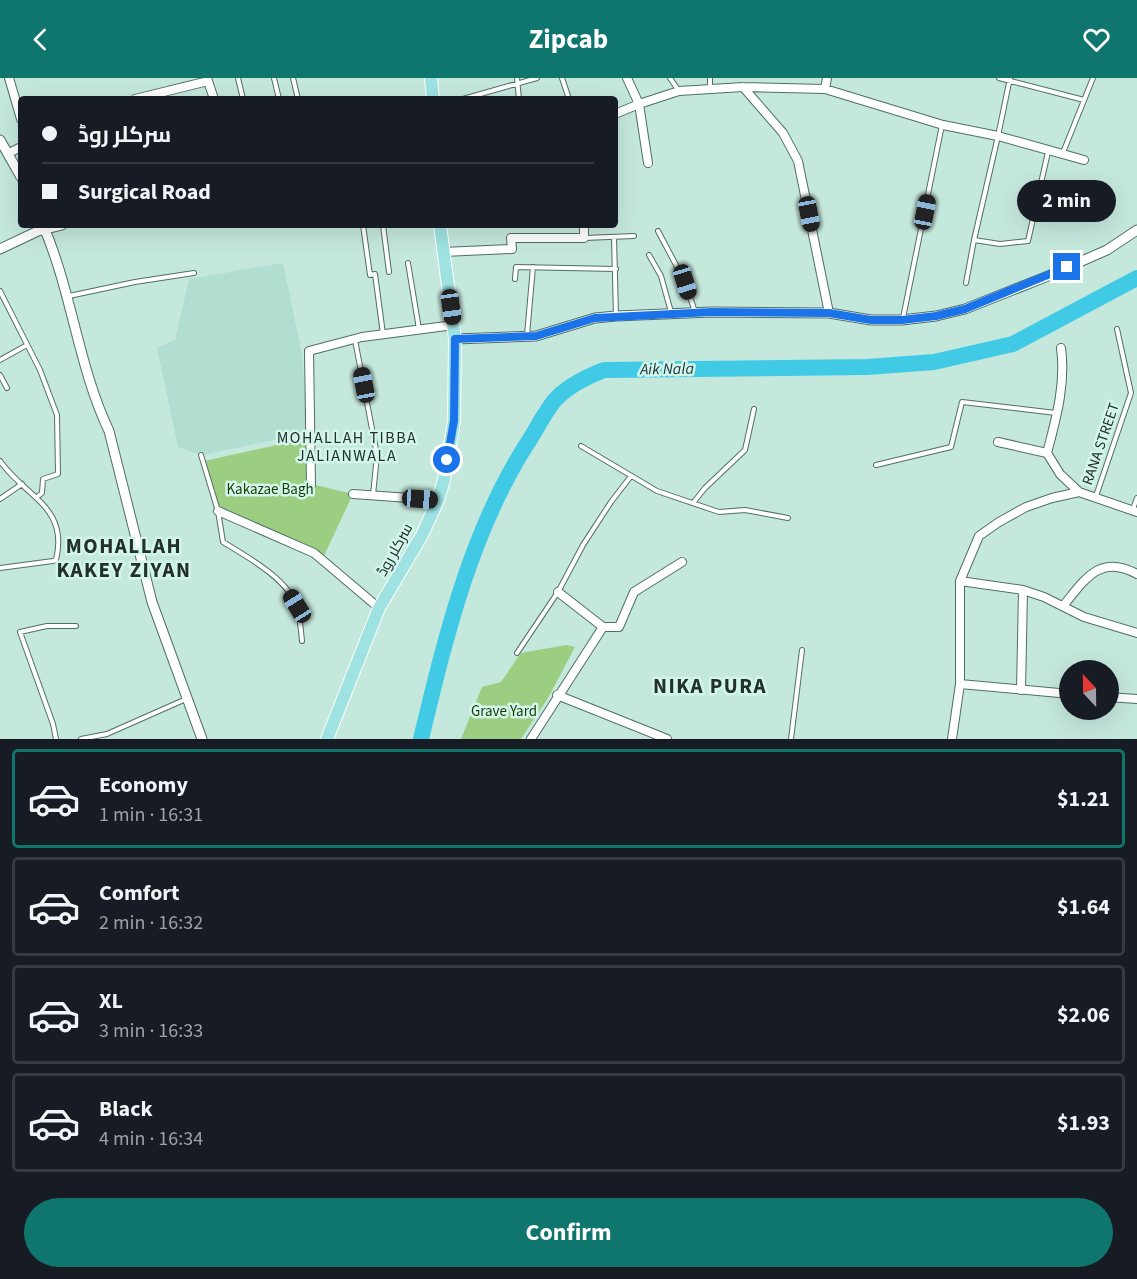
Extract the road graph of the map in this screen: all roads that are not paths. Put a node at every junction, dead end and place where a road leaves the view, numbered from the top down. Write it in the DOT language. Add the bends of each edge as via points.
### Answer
graph roads {
  1 [pos="9,78"];
  2 [pos="238,78"];
  3 [pos="274,78"];
  4 [pos="293,78"];
  5 [pos="431,78"];
  6 [pos="517,78"];
  7 [pos="537,78"];
  8 [pos="562,78"];
  9 [pos="627,78"];
  10 [pos="670,78"];
  11 [pos="710,78"];
  12 [pos="827,78"];
  13 [pos="999,78"];
  14 [pos="1093,78"];
  15 [pos="208,79"];
  16 [pos="1009,79"];
  17 [pos="518,85"];
  18 [pos="743,87"];
  19 [pos="710,88"];
  20 [pos="825,89"];
  21 [pos="679,92"];
  22 [pos="146,96"];
  23 [pos="213,96"];
  24 [pos="242,96"];
  25 [pos="278,96"];
  26 [pos="297,96"];
  27 [pos="433,96"];
  28 [pos="476,96"];
  29 [pos="519,96"];
  30 [pos="568,96"];
  31 [pos="1084,100"];
  32 [pos="639,104"];
  33 [pos="18,108"];
  34 [pos="618,113"];
  35 [pos="942,125"];
  36 [pos="998,136"];
  37 [pos="0,141"];
  38 [pos="18,148"];
  39 [pos="1048,152"];
  40 [pos="9,153"];
  41 [pos="1062,155"];
  42 [pos="1084,160"];
  43 [pos="648,164"];
  44 [pos="18,171"];
  45 [pos="42,228"];
  46 [pos="44,228"];
  47 [pos="363,228"];
  48 [pos="383,228"];
  49 [pos="440,228"];
  50 [pos="584,228"];
  51 [pos="1137,230"];
  52 [pos="658,231"];
  53 [pos="634,236"];
  54 [pos="614,237"];
  55 [pos="584,238"];
  56 [pos="974,240"];
  57 [pos="1,247"];
  58 [pos="443,252"];
  59 [pos="649,255"];
  60 [pos="408,263"];
  61 [pos="533,267"];
  62 [pos="616,269"];
  63 [pos="389,272"];
  64 [pos="194,273"];
  65 [pos="516,279"];
  66 [pos="966,283"];
  67 [pos="0,291"];
  68 [pos="68,296"];
  69 [pos="695,313"];
  70 [pos="829,313"];
  71 [pos="671,314"];
  72 [pos="616,316"];
  73 [pos="902,320"];
  74 [pos="454,325"];
  75 [pos="1117,329"];
  76 [pos="419,330"];
  77 [pos="383,334"];
  78 [pos="526,337"];
  79 [pos="355,339"];
  80 [pos="455,339"];
  81 [pos="27,345"];
  82 [pos="1061,348"];
  83 [pos="0,360"];
  84 [pos="0,375"];
  85 [pos="7,388"];
  86 [pos="754,409"];
  87 [pos="1057,413"];
  88 [pos="998,442"];
  89 [pos="581,446"];
  90 [pos="1047,453"];
  91 [pos="201,455"];
  92 [pos="0,461"];
  93 [pos="876,465"];
  94 [pos="631,476"];
  95 [pos="22,484"];
  96 [pos="311,484"];
  97 [pos="1079,492"];
  98 [pos="353,494"];
  99 [pos="372,496"];
  100 [pos="37,497"];
  101 [pos="1096,497"];
  102 [pos="1137,498"];
  103 [pos="0,499"];
  104 [pos="438,500"];
  105 [pos="693,503"];
  106 [pos="218,511"];
  107 [pos="1135,511"];
  108 [pos="788,518"];
  109 [pos="682,562"];
  110 [pos="0,568"];
  111 [pos="1137,574"];
  112 [pos="960,581"];
  113 [pos="1023,590"];
  114 [pos="558,592"];
  115 [pos="1063,606"];
  116 [pos="379,608"];
  117 [pos="76,626"];
  118 [pos="603,627"];
  119 [pos="1137,633"];
  120 [pos="302,641"];
  121 [pos="802,650"];
  122 [pos="517,653"];
  123 [pos="960,684"];
  124 [pos="1021,690"];
  125 [pos="1059,693"];
  126 [pos="557,695"];
  127 [pos="1119,698"];
  128 [pos="186,699"];
  129 [pos="1137,699"];
  130 [pos="56,739"];
  131 [pos="81,739"];
  132 [pos="202,739"];
  133 [pos="327,739"];
  134 [pos="531,739"];
  135 [pos="667,739"];
  136 [pos="791,739"];
  137 [pos="952,739"];
  1 -- 33 [label="street"];
  2 -- 24 [label="lane"];
  3 -- 25 [label="lane"];
  4 -- 26 [label="lane"];
  5 -- 27 [label="main road"];
  6 -- 17 [label="lane"];
  7 -- 17 [label="lane"];
  8 -- 30 [label="lane"];
  9 -- 32 [label="street"];
  10 -- 21 [label="lane"];
  11 -- 19 [label="lane"];
  12 -- 20 [label="street"];
  13 -- 16 [label="lane"];
  14 -- 31 [label="lane"];
  15 -- 22 [label="street"];
  15 -- 23 [label="street"];
  16 -- 31 [label="lane"];
  16 -- 36 [label="lane"];
  17 -- 28 [label="lane"];
  17 -- 29 [label="lane"];
  18 -- 19 [label="street"];
  18 -- 20 [label="street"];
  18 -- 70 [label="street" via="783,133 798,161"];
  19 -- 21 [label="street"];
  20 -- 35 [label="street"];
  21 -- 32 [label="street"];
  31 -- 41 [label="lane"];
  32 -- 34 [label="street"];
  32 -- 43 [label="street"];
  35 -- 36 [label="street"];
  35 -- 73 [label="lane"];
  36 -- 39 [label="street"];
  36 -- 56 [label="lane"];
  37 -- 40 [label="street"];
  38 -- 40 [label="street"];
  39 -- 41 [label="street"];
  39 -- 56 [label="lane" via="1028,241 1000,244"];
  40 -- 44 [label="street"];
  41 -- 42 [label="street"];
  45 -- 57 [label="street"];
  46 -- 68 [label="street"];
  47 -- 77 [label="lane" via="370,275 375,274"];
  48 -- 63 [label="lane"];
  49 -- 58 [label="main road, سرکلر روڈ"];
  50 -- 55 [label="street"];
  51 -- 73 [label="street" via="1107,250 965,309"];
  52 -- 69 [label="lane" via="685,282"];
  53 -- 54 [label="lane"];
  54 -- 55 [label="lane"];
  54 -- 62 [label="lane"];
  55 -- 58 [label="street" via="512,238 512,249"];
  56 -- 66 [label="lane"];
  58 -- 74 [label="main road, سرکلر روڈ"];
  59 -- 71 [label="lane" via="661,276"];
  60 -- 76 [label="lane"];
  61 -- 62 [label="lane"];
  61 -- 65 [label="lane" via="516,267"];
  61 -- 78 [label="lane"];
  62 -- 72 [label="lane"];
  64 -- 68 [label="lane"];
  67 -- 81 [label="lane"];
  68 -- 128 [label="street" via="88,380 109,431 152,602"];
  69 -- 70 [label="street"];
  69 -- 71 [label="street"];
  70 -- 73 [label="street"];
  71 -- 72 [label="street"];
  72 -- 78 [label="street"];
  74 -- 76 [label="street"];
  74 -- 80 [label="main road, سرکلر روڈ"];
  75 -- 101 [label="lane, RANA STREET" via="1131,393"];
  76 -- 77 [label="street"];
  77 -- 79 [label="street"];
  78 -- 80 [label="street"];
  79 -- 96 [label="street" via="309,351"];
  79 -- 99 [label="lane" via="377,455"];
  80 -- 104 [label="main road, سرکلر روڈ" via="454,421"];
  81 -- 83 [label="lane"];
  81 -- 100 [label="lane" via="57,415 58,474 43,479 42,493"];
  82 -- 87 [label="street" via="1064,369"];
  84 -- 85 [label="lane"];
  86 -- 105 [label="lane" via="745,450"];
  87 -- 90 [label="street"];
  87 -- 93 [label="lane" via="962,402 951,447"];
  88 -- 90 [label="street"];
  89 -- 94 [label="lane"];
  90 -- 97 [label="street" via="1060,474"];
  91 -- 106 [label="lane"];
  92 -- 95 [label="lane"];
  94 -- 105 [label="lane" via="657,491"];
  94 -- 114 [label="lane" via="583,545"];
  95 -- 100 [label="lane"];
  95 -- 103 [label="lane"];
  97 -- 101 [label="street"];
  97 -- 112 [label="street" via="1026,507 980,536"];
  98 -- 99 [label="street"];
  99 -- 104 [label="street"];
  100 -- 110 [label="lane" via="57,524 56,560"];
  101 -- 107 [label="street"];
  102 -- 107 [label="lane"];
  104 -- 116 [label="main road, سرکلر روڈ"];
  105 -- 108 [label="lane" via="719,512 745,510"];
  106 -- 116 [label="street" via="314,553"];
  106 -- 120 [label="lane" via="223,542 286,588 297,606"];
  109 -- 118 [label="street" via="634,592 619,627"];
  111 -- 115 [label="street" via="1122,567 1099,569"];
  112 -- 113 [label="street"];
  112 -- 123 [label="street"];
  113 -- 115 [label="street"];
  113 -- 124 [label="street"];
  114 -- 118 [label="street"];
  114 -- 122 [label="lane"];
  115 -- 119 [label="street"];
  116 -- 133 [label="main road, سرکلر روڈ"];
  117 -- 130 [label="lane" via="47,626 20,632"];
  118 -- 126 [label="street"];
  121 -- 136 [label="lane"];
  123 -- 124 [label="street"];
  123 -- 137 [label="street"];
  124 -- 125 [label="street"];
  126 -- 134 [label="street"];
  126 -- 135 [label="street"];
  127 -- 129 [label="street"];
  128 -- 131 [label="lane" via="107,734"];
  128 -- 132 [label="street"];
}
